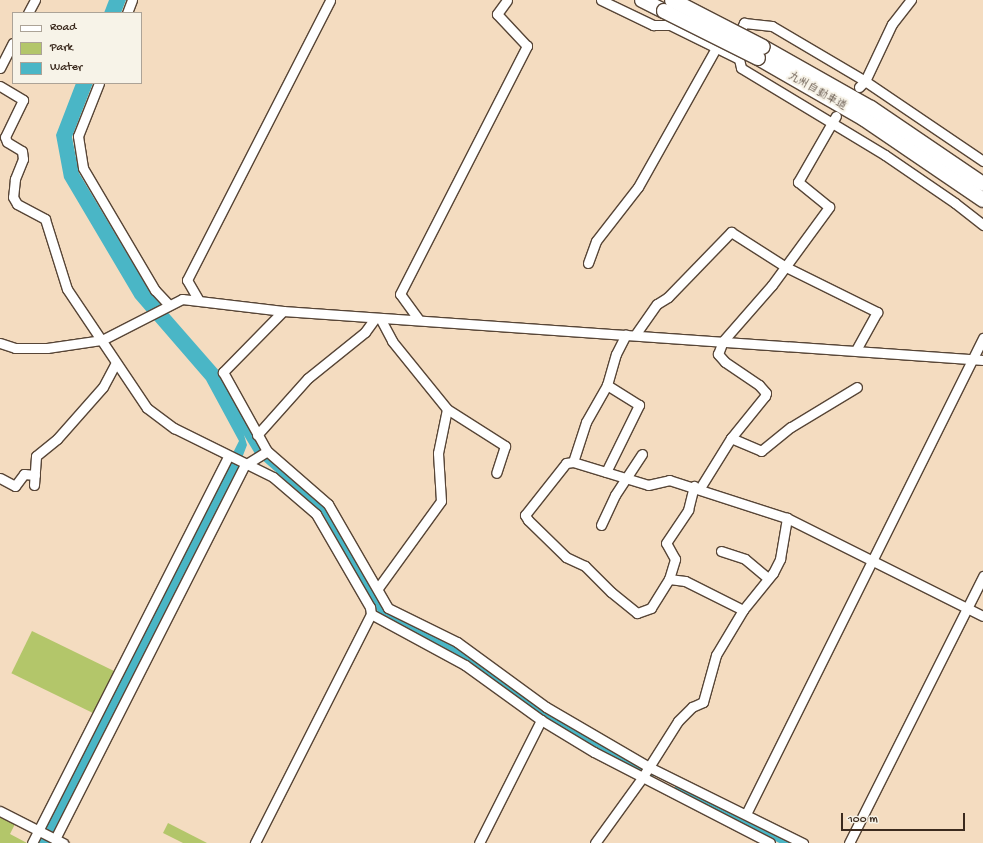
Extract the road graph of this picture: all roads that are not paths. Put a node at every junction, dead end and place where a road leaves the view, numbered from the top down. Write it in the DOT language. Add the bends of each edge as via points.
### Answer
graph roads {
  1 [pos="35,0"];
  2 [pos="132,0"];
  3 [pos="330,0"];
  4 [pos="507,0"];
  5 [pos="601,0"];
  6 [pos="642,0"];
  7 [pos="911,0"];
  8 [pos="669,4"];
  9 [pos="29,12"];
  10 [pos="127,12"];
  11 [pos="12,45"];
  12 [pos="716,48"];
  13 [pos="760,52"];
  14 [pos="729,53"];
  15 [pos="0,68"];
  16 [pos="99,84"];
  17 [pos="862,84"];
  18 [pos="0,86"];
  19 [pos="834,118"];
  20 [pos="983,160"];
  21 [pos="983,184"];
  22 [pos="983,200"];
  23 [pos="983,225"];
  24 [pos="588,263"];
  25 [pos="786,267"];
  26 [pos="198,300"];
  27 [pos="167,305"];
  28 [pos="283,311"];
  29 [pos="377,318"];
  30 [pos="419,320"];
  31 [pos="631,335"];
  32 [pos="983,338"];
  33 [pos="102,340"];
  34 [pos="723,341"];
  35 [pos="0,343"];
  36 [pos="856,350"];
  37 [pos="972,359"];
  38 [pos="983,360"];
  39 [pos="116,364"];
  40 [pos="607,385"];
  41 [pos="857,387"];
  42 [pos="447,409"];
  43 [pos="258,436"];
  44 [pos="731,438"];
  45 [pos="266,451"];
  46 [pos="642,454"];
  47 [pos="228,456"];
  48 [pos="573,462"];
  49 [pos="245,465"];
  50 [pos="606,472"];
  51 [pos="496,473"];
  52 [pos="35,475"];
  53 [pos="0,478"];
  54 [pos="627,478"];
  55 [pos="34,485"];
  56 [pos="697,487"];
  57 [pos="787,518"];
  58 [pos="601,525"];
  59 [pos="721,550"];
  60 [pos="873,560"];
  61 [pos="983,576"];
  62 [pos="669,578"];
  63 [pos="768,578"];
  64 [pos="378,588"];
  65 [pos="967,608"];
  66 [pos="743,610"];
  67 [pos="371,614"];
  68 [pos="983,616"];
  69 [pos="541,720"];
  70 [pos="649,767"];
  71 [pos="642,778"];
  72 [pos="0,811"];
  73 [pos="746,814"];
  74 [pos="39,831"];
  75 [pos="59,841"];
  76 [pos="32,843"];
  77 [pos="255,843"];
  78 [pos="479,843"];
  79 [pos="595,843"];
  80 [pos="770,843"];
  81 [pos="803,843"];
  82 [pos="849,843"];
  1 -- 9 [label="street"];
  2 -- 10 [label="street"];
  3 -- 26 [label="street" via="187,280"];
  4 -- 30 [label="street" via="497,14 527,46 400,294"];
  5 -- 12 [label="street" via="653,25 670,25"];
  6 -- 8 [label="highway, 九州自動車道"];
  7 -- 17 [label="street" via="892,24"];
  8 -- 13 [label="highway, 九州自動車道, bridge"];
  11 -- 15 [label="street"];
  12 -- 14 [label="street"];
  12 -- 24 [label="street" via="638,187 596,241"];
  13 -- 21 [label="highway, 九州自動車道" via="871,108"];
  13 -- 22 [label="highway, 九州自動車道"];
  14 -- 17 [label="street" via="744,23 772,26"];
  14 -- 19 [label="street" via="739,59 740,68"];
  16 -- 27 [label="street" via="78,136 83,168 155,290"];
  17 -- 20 [label="street"];
  18 -- 33 [label="street" via="23,100 5,137 7,142 22,151 23,159 15,179 14,197 17,204 45,219 67,289"];
  19 -- 23 [label="street"];
  19 -- 25 [label="street" via="798,182 829,207"];
  25 -- 31 [label="street" via="731,232 668,297 657,304"];
  25 -- 34 [label="street"];
  25 -- 36 [label="street" via="877,312"];
  26 -- 27 [label="street" via="182,299"];
  26 -- 28 [label="street"];
  27 -- 33 [label="street"];
  28 -- 29 [label="street"];
  28 -- 43 [label="street" via="223,372"];
  29 -- 30 [label="street"];
  29 -- 42 [label="street" via="396,346"];
  29 -- 43 [label="street" via="365,332 308,378"];
  30 -- 31 [label="street"];
  31 -- 34 [label="street"];
  31 -- 40 [label="street" via="616,354"];
  32 -- 37 [label="street"];
  33 -- 35 [label="street" via="47,348 15,348"];
  33 -- 39 [label="street"];
  34 -- 36 [label="street"];
  34 -- 44 [label="street" via="718,354 766,393 762,403"];
  36 -- 37 [label="street"];
  37 -- 38 [label="street"];
  37 -- 60 [label="street"];
  39 -- 47 [label="street" via="147,408 155,415 174,428"];
  39 -- 52 [label="street" via="103,387 57,439 36,456"];
  40 -- 48 [label="street" via="586,422"];
  40 -- 50 [label="street" via="639,405"];
  41 -- 44 [label="street" via="791,427 761,451"];
  42 -- 51 [label="street" via="505,446"];
  42 -- 64 [label="street" via="438,453 441,501"];
  43 -- 45 [label="street"];
  44 -- 56 [label="street"];
  45 -- 49 [label="street"];
  45 -- 64 [label="street" via="328,504"];
  46 -- 54 [label="street"];
  47 -- 49 [label="street"];
  47 -- 74 [label="street"];
  48 -- 50 [label="street"];
  48 -- 62 [label="street" via="561,467 534,501 525,515 528,520 566,557 585,566 611,592 638,612 651,608"];
  49 -- 67 [label="street" via="273,477 316,514 370,607"];
  49 -- 75 [label="street"];
  50 -- 54 [label="street"];
  52 -- 53 [label="street" via="24,474 15,486"];
  52 -- 55 [label="street"];
  54 -- 56 [label="street" via="648,485 669,480"];
  54 -- 58 [label="street" via="608,507"];
  56 -- 57 [label="street"];
  56 -- 62 [label="street" via="688,510 666,543 675,559"];
  57 -- 60 [label="street"];
  57 -- 63 [label="street" via="780,559"];
  59 -- 63 [label="street" via="745,559"];
  60 -- 65 [label="street"];
  60 -- 73 [label="street"];
  61 -- 65 [label="street"];
  62 -- 66 [label="street" via="685,581"];
  63 -- 66 [label="street"];
  64 -- 70 [label="street" via="388,608 458,642 546,707"];
  65 -- 68 [label="street"];
  65 -- 82 [label="street"];
  66 -- 70 [label="street" via="716,655 702,702 678,720"];
  67 -- 69 [label="street" via="465,665"];
  67 -- 77 [label="street"];
  69 -- 71 [label="street"];
  69 -- 78 [label="street"];
  70 -- 71 [label="street"];
  70 -- 73 [label="street"];
  71 -- 79 [label="street"];
  71 -- 80 [label="street"];
  72 -- 74 [label="street"];
  73 -- 81 [label="street"];
  74 -- 75 [label="street"];
  74 -- 76 [label="street"];
}
